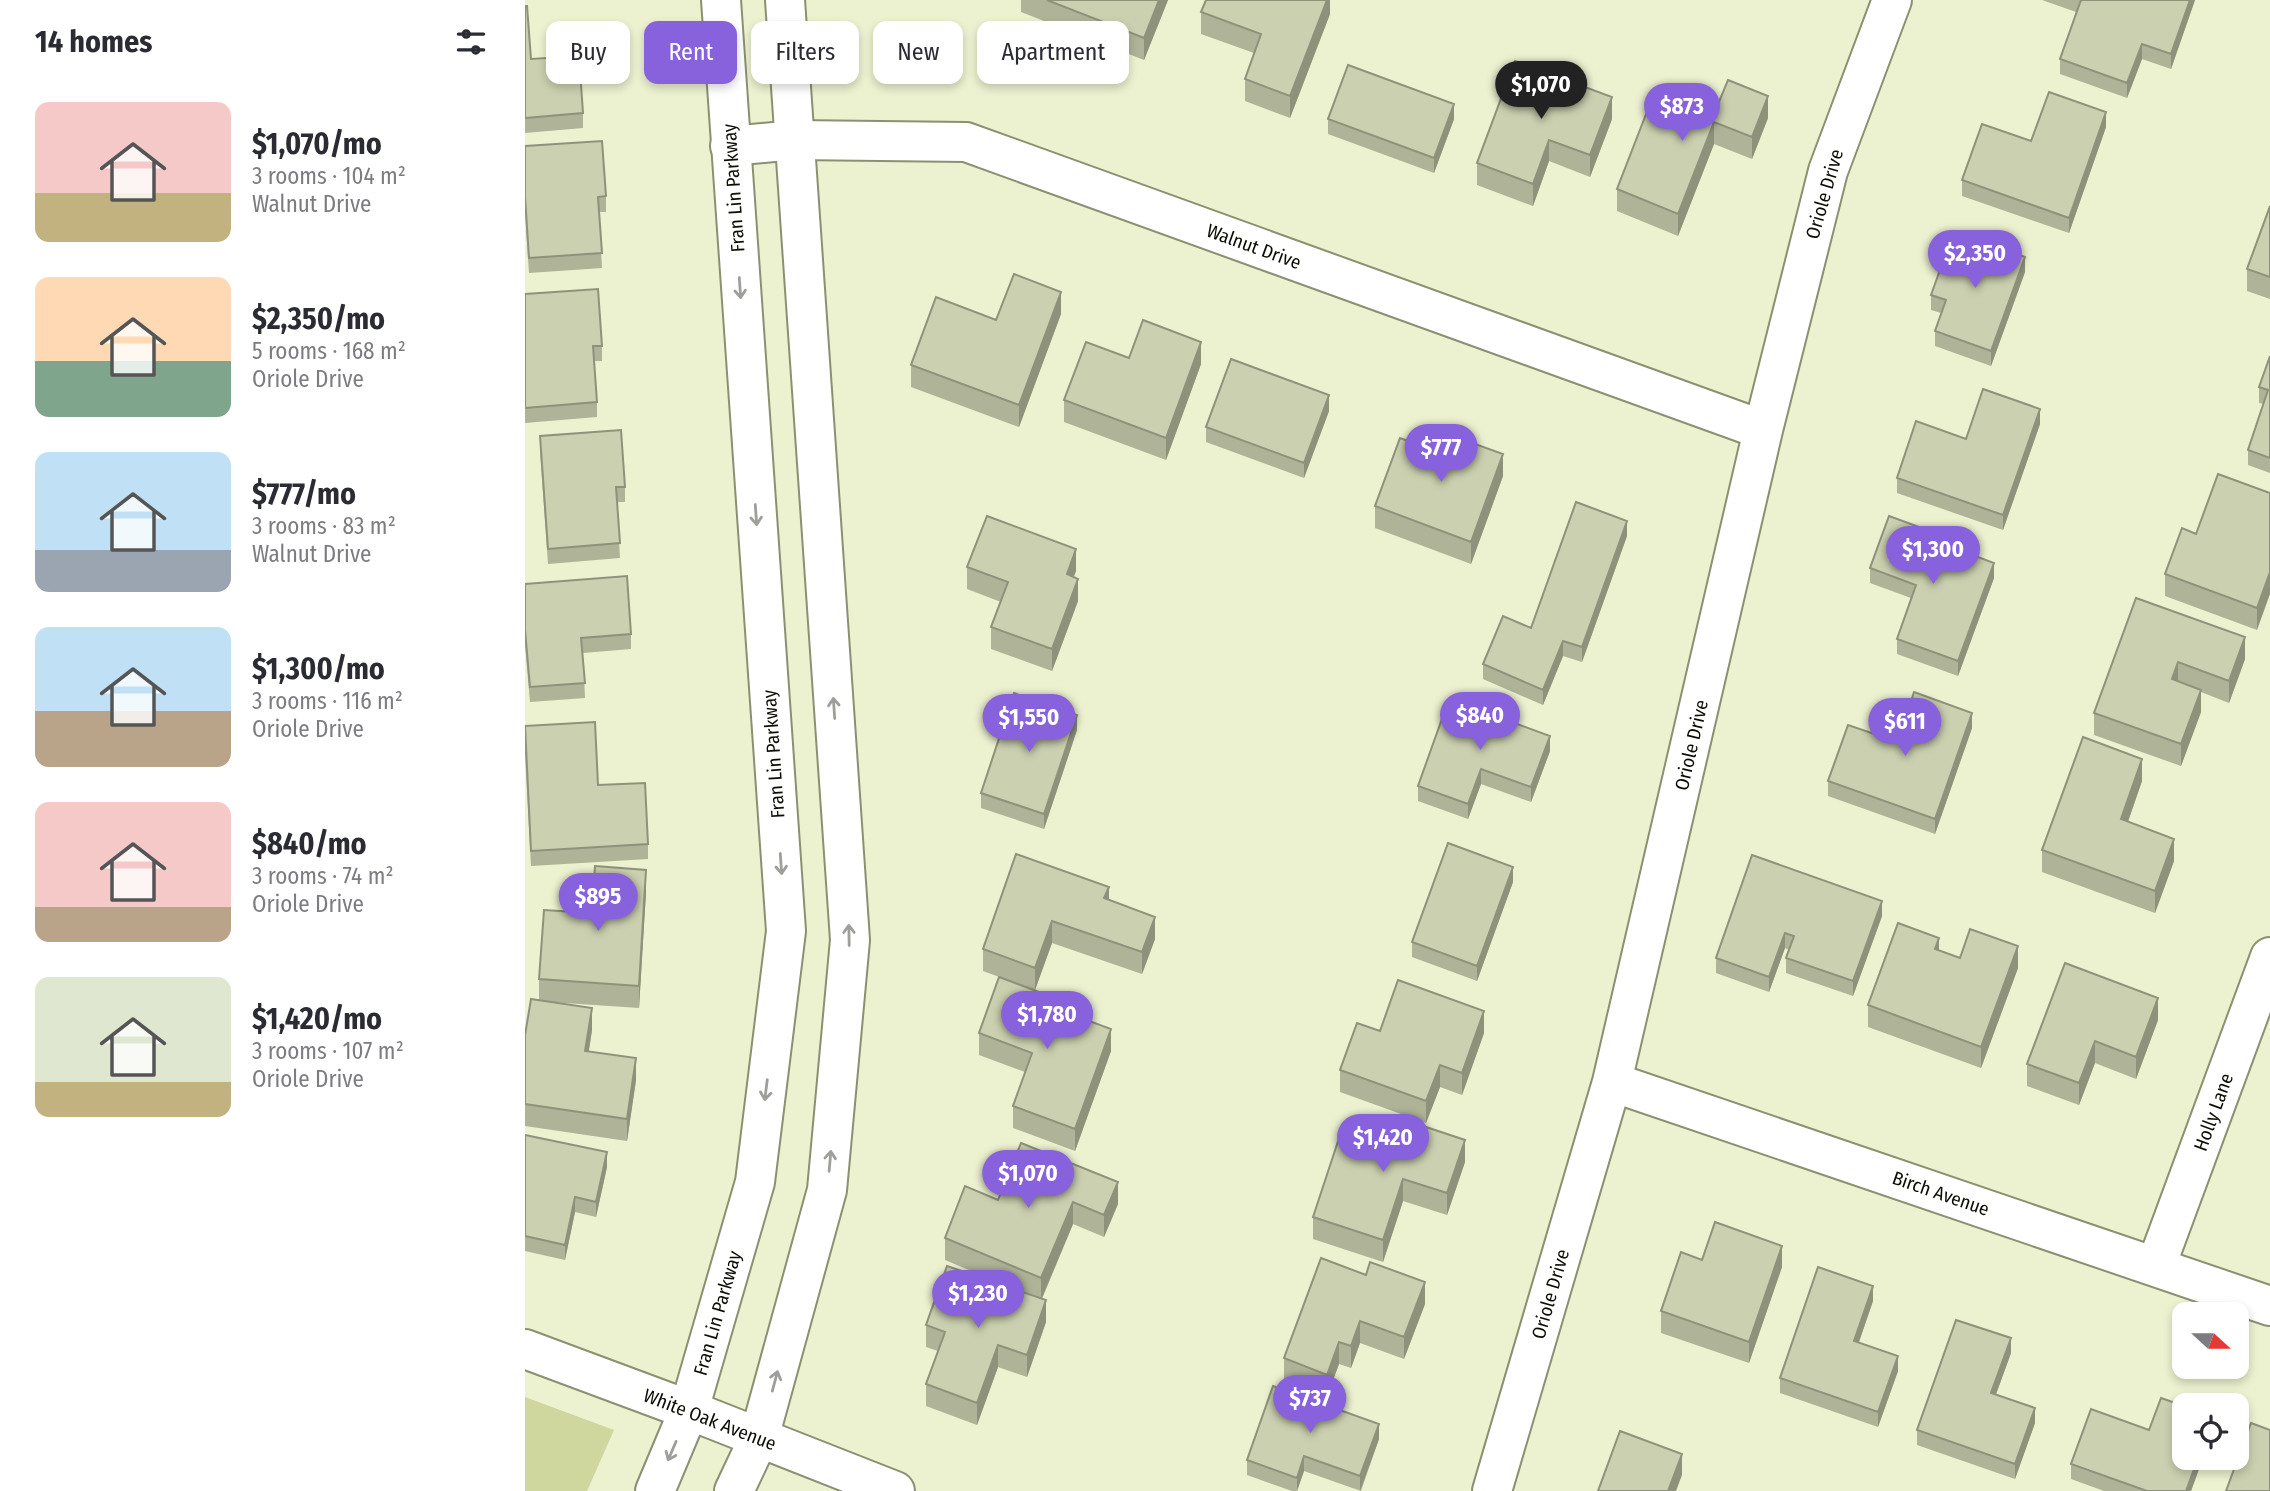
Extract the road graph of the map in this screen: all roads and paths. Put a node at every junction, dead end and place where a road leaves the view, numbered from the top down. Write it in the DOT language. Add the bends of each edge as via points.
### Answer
graph roads {
  1 [pos="721,0"];
  2 [pos="785,0"];
  3 [pos="1892,0"];
  4 [pos="795,140"];
  5 [pos="730,146"];
  6 [pos="1763,430"];
  7 [pos="2270,957"];
  8 [pos="1612,1082"];
  9 [pos="2156,1266"];
  10 [pos="2270,1306"];
  11 [pos="525,1349"];
  12 [pos="689,1410"];
  13 [pos="759,1438"];
  14 [pos="655,1491"];
  15 [pos="734,1491"];
  16 [pos="895,1491"];
  17 [pos="1492,1491"];
  1 -- 5 [label="street, Fran Lin Parkway"];
  2 -- 4 [label="street"];
  3 -- 6 [label="street, Oriole Drive" via="1828,171"];
  4 -- 5 [label="street, Walnut Drive"];
  4 -- 6 [label="street, Walnut Drive" via="966,142"];
  13 -- 4 [label="street, one-way" via="827,1190 850,940"];
  5 -- 12 [label="street, Fran Lin Parkway, one-way" via="786,932 755,1182"];
  6 -- 8 [label="street, Oriole Drive"];
  7 -- 9 [label="street, Holly Lane"];
  8 -- 9 [label="street, Birch Avenue"];
  8 -- 17 [label="street, Oriole Drive"];
  9 -- 10 [label="street, Birch Avenue"];
  11 -- 12 [label="street, White Oak Avenue"];
  12 -- 13 [label="street, White Oak Avenue"];
  12 -- 14 [label="street, Fran Lin Parkway, one-way"];
  13 -- 15 [label="street"];
  13 -- 16 [label="street, White Oak Avenue"];
}
